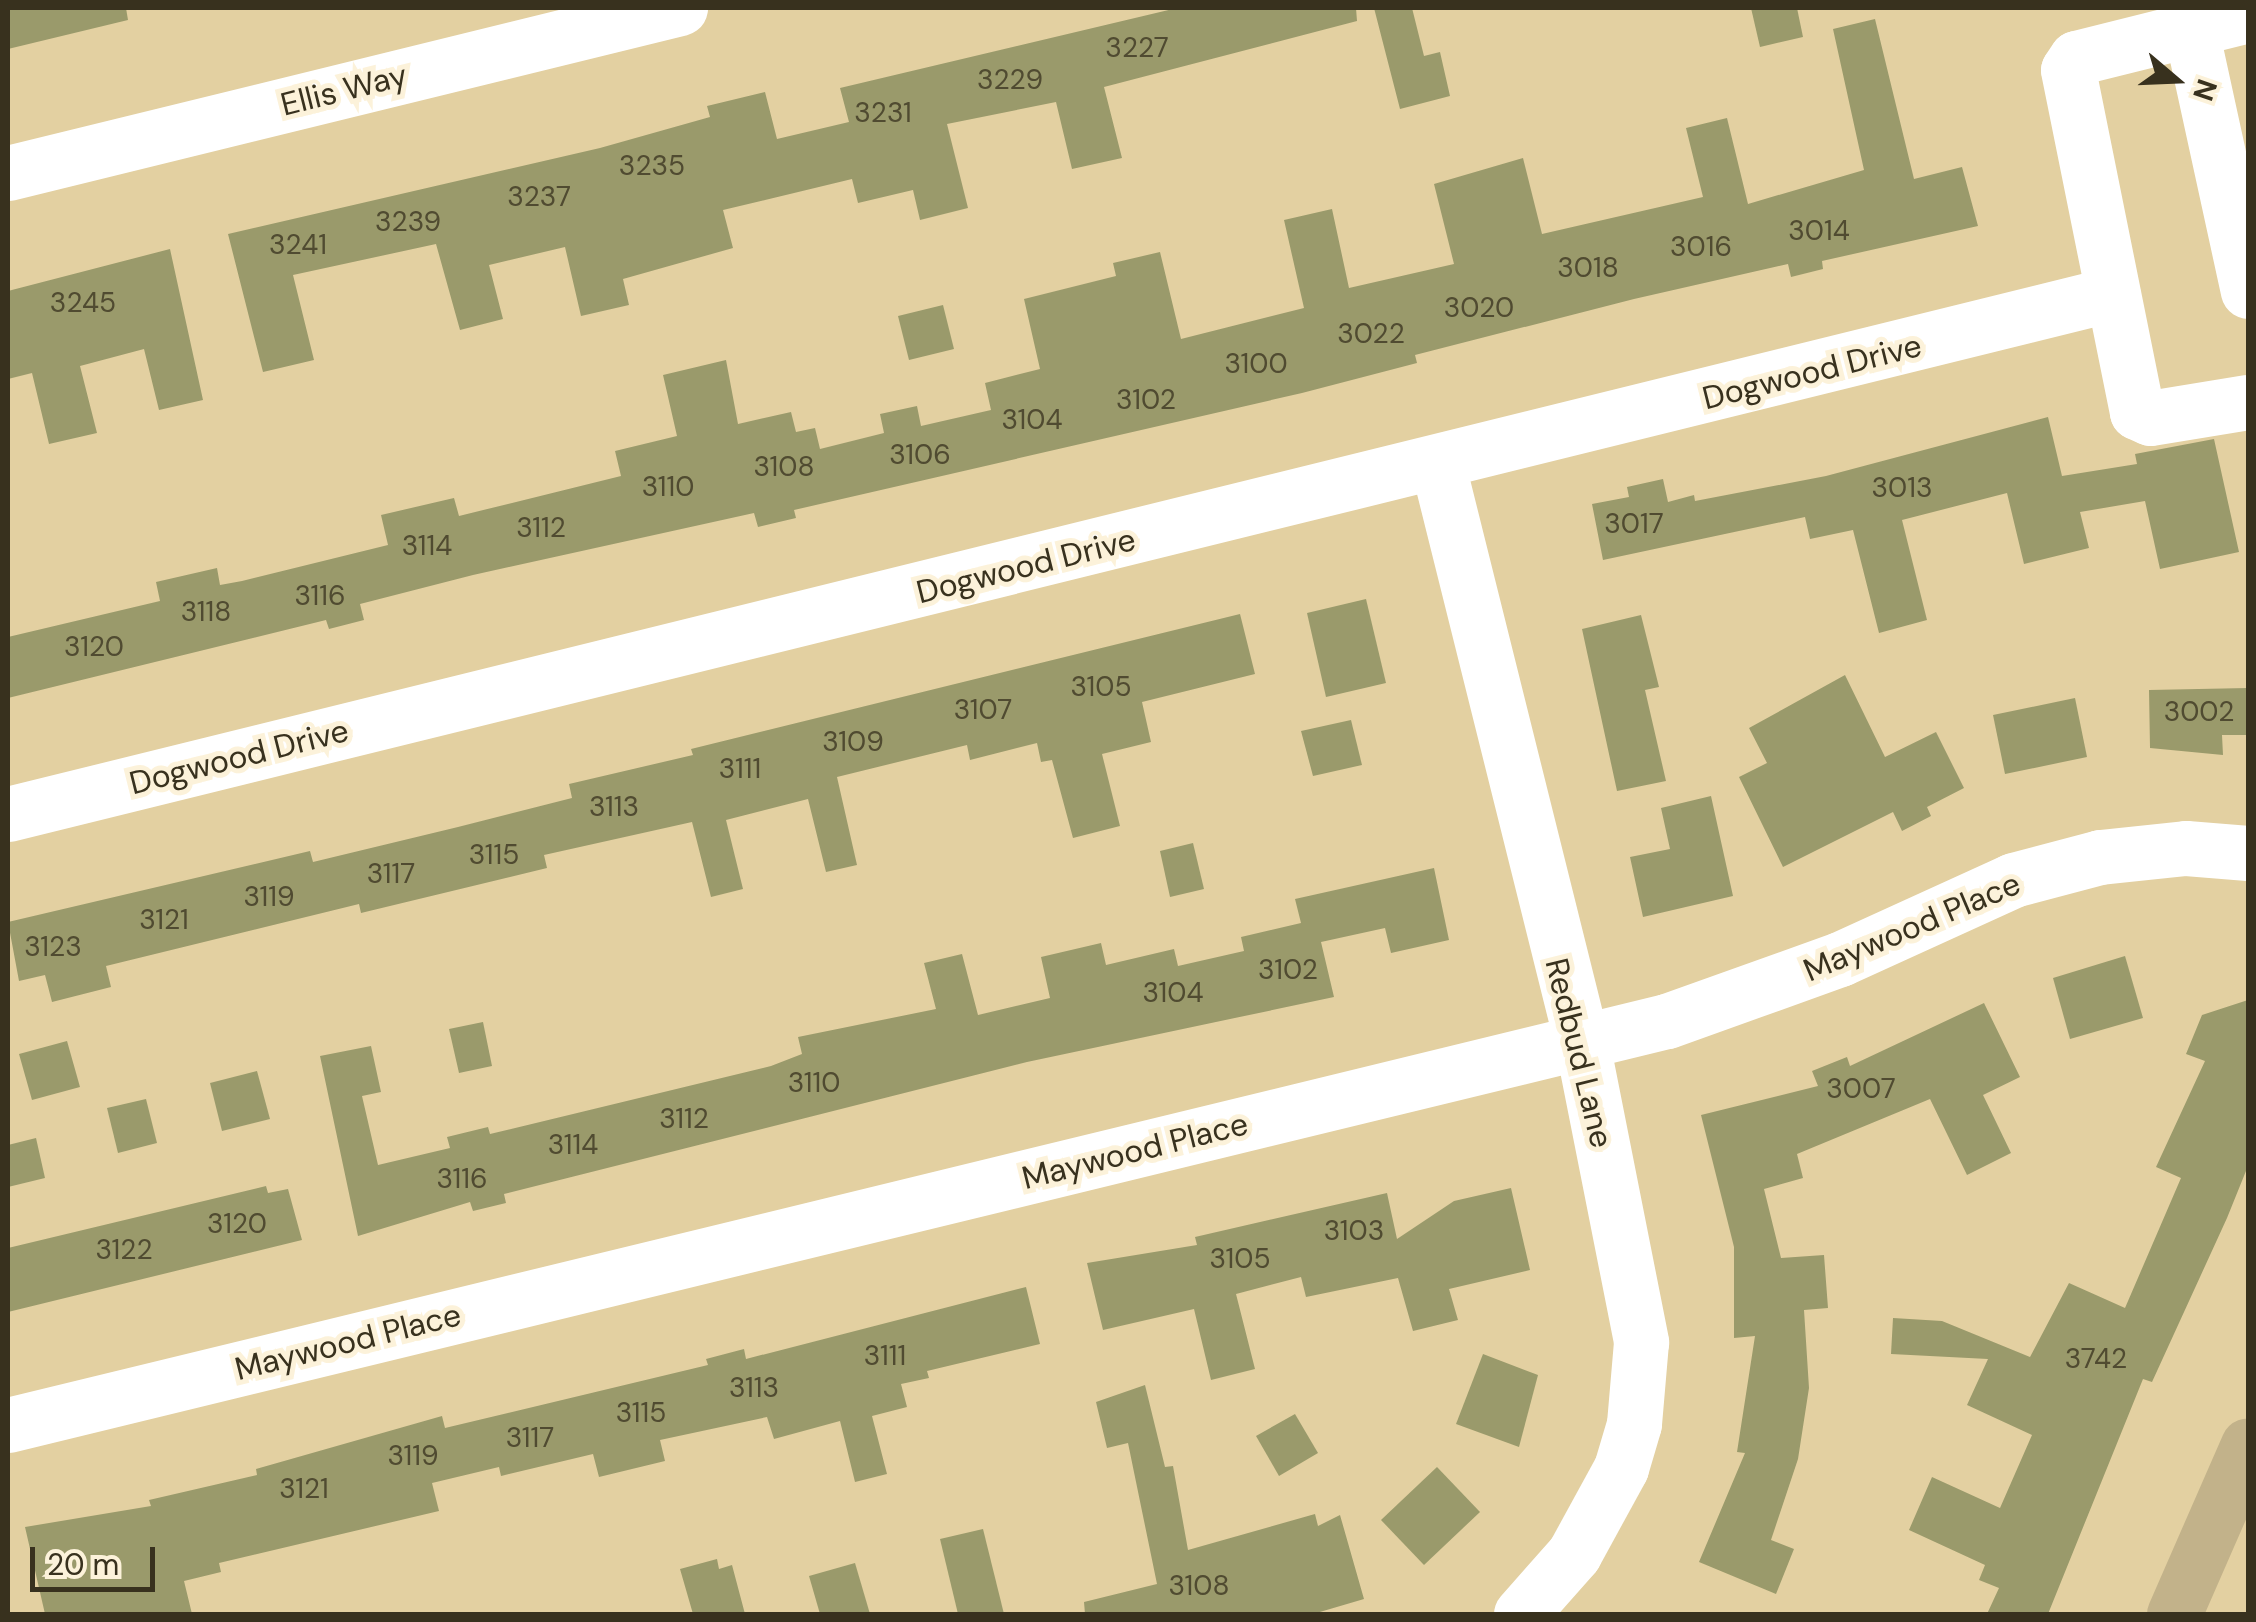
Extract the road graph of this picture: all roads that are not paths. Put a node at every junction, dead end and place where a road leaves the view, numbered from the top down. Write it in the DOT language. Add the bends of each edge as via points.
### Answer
graph roads {
  1 [pos="680,8"];
  2 [pos="2248,15"];
  3 [pos="2190,30"];
  4 [pos="8,173"];
  5 [pos="2248,291"];
  6 [pos="2114,294"];
  7 [pos="2248,402"];
  8 [pos="1438,466"];
  9 [pos="8,814"];
  10 [pos="2248,853"];
  11 [pos="1582,1043"];
  12 [pos="8,1425"];
  13 [pos="2248,1445"];
  14 [pos="1520,1614"];
  15 [pos="2174,1614"];
  1 -- 4 [label="street, Ellis Way"];
  2 -- 3 [label="street"];
  3 -- 5 [label="street"];
  3 -- 6 [label="street" via="2076,58 2068,70"];
  6 -- 7 [label="street" via="2142,417"];
  6 -- 8 [label="street, Dogwood Drive"];
  8 -- 9 [label="street, Dogwood Drive"];
  8 -- 11 [label="street, Redbud Lane"];
  10 -- 11 [label="street, Maywood Place" via="2186,848 2100,857 2013,880 1746,996"];
  11 -- 12 [label="street, Maywood Place"];
  11 -- 14 [label="street, Redbud Lane" via="1635,1290 1640,1378 1625,1453 1601,1511 1574,1554"];
  13 -- 15 [label="main road"];
}
